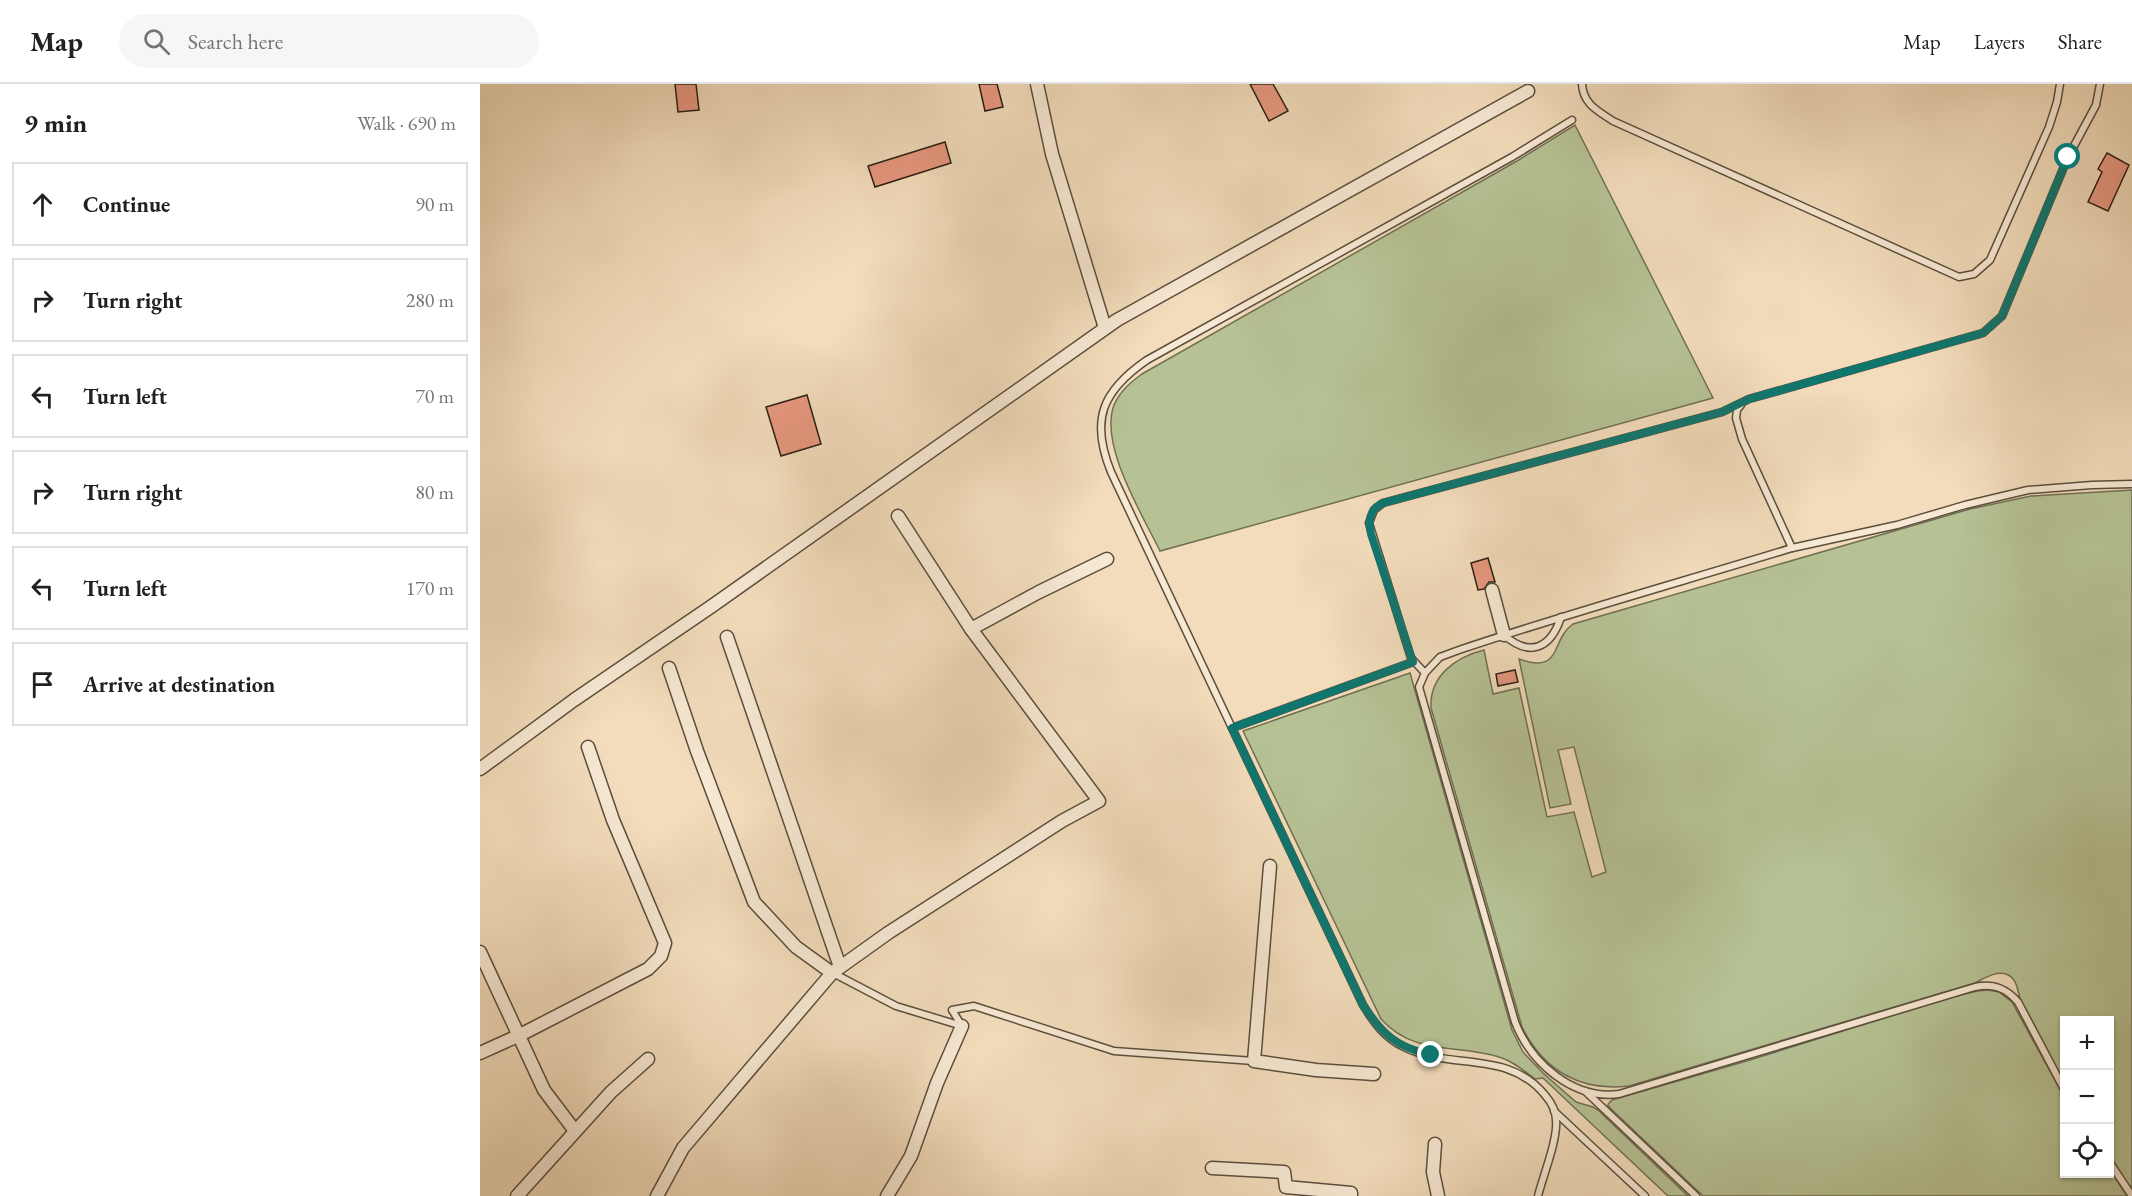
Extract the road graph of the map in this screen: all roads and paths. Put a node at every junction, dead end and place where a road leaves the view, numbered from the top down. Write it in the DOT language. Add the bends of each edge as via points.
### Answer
graph roads {
  1 [pos="1037,84"];
  2 [pos="1582,84"];
  3 [pos="2060,84"];
  4 [pos="2100,84"];
  5 [pos="1528,91"];
  6 [pos="1572,120"];
  7 [pos="1105,328"];
  8 [pos="1743,402"];
  9 [pos="2132,484"];
  10 [pos="898,516"];
  11 [pos="1792,548"];
  12 [pos="1107,559"];
  13 [pos="1492,590"];
  14 [pos="1561,617"];
  15 [pos="971,629"];
  16 [pos="1504,635"];
  17 [pos="727,637"];
  18 [pos="1413,662"];
  19 [pos="669,668"];
  20 [pos="1425,673"];
  21 [pos="1232,728"];
  22 [pos="588,747"];
  23 [pos="480,769"];
  24 [pos="1270,866"];
  25 [pos="480,952"];
  26 [pos="836,970"];
  27 [pos="962,1026"];
  28 [pos="520,1035"];
  29 [pos="480,1053"];
  30 [pos="648,1059"];
  31 [pos="1254,1061"];
  32 [pos="1374,1074"];
  33 [pos="2060,1081"];
  34 [pos="1585,1090"];
  35 [pos="1554,1110"];
  36 [pos="575,1131"];
  37 [pos="1435,1144"];
  38 [pos="1212,1168"];
  39 [pos="2114,1170"];
  40 [pos="517,1196"];
  41 [pos="657,1196"];
  42 [pos="887,1196"];
  43 [pos="1351,1196"];
  44 [pos="1438,1196"];
  45 [pos="1538,1196"];
  46 [pos="1645,1196"];
  47 [pos="1696,1196"];
  48 [pos="2132,1196"];
  1 -- 7 [label="street" via="1052,154"];
  2 -- 3 [label="lane" via="1591,106 1613,120 1959,277 1974,274 1990,260 2049,127"];
  4 -- 8 [label="lane" via="2093,113 2068,157 2002,316 1991,328 1975,337"];
  5 -- 7 [label="street"];
  6 -- 21 [label="lane" via="1147,360 1110,392 1100,422 1103,453"];
  7 -- 23 [label="street"];
  8 -- 11 [label="lane" via="1736,415 1742,439"];
  8 -- 18 [label="lane" via="1642,435 1377,505 1370,517 1370,529"];
  9 -- 11 [label="lane" via="2028,490"];
  10 -- 15 [label="street"];
  11 -- 14 [label="lane"];
  12 -- 15 [label="street"];
  13 -- 16 [label="street"];
  14 -- 16 [label="lane"];
  14 -- 16 [label="lane" via="1553,634 1540,647 1521,646"];
  15 -- 26 [label="street" via="1099,801 1062,821"];
  16 -- 20 [label="lane" via="1440,657"];
  17 -- 26 [label="street"];
  18 -- 20 [label="lane"];
  18 -- 21 [label="lane"];
  19 -- 26 [label="street" via="754,902 796,947"];
  20 -- 34 [label="lane" via="1419,687 1515,1022 1523,1041 1541,1062 1564,1081"];
  21 -- 35 [label="lane" via="1376,1025 1397,1043 1417,1052 1516,1071 1541,1090"];
  22 -- 28 [label="street" via="665,943 662,956 648,969"];
  24 -- 31 [label="street"];
  25 -- 28 [label="street"];
  26 -- 27 [label="lane" via="896,1006"];
  26 -- 41 [label="street" via="683,1148"];
  27 -- 31 [label="lane" via="952,1010 974,1006 1114,1051"];
  27 -- 42 [label="street" via="911,1156"];
  28 -- 29 [label="street"];
  28 -- 36 [label="street" via="544,1090"];
  30 -- 36 [label="street"];
  31 -- 32 [label="street"];
  33 -- 34 [label="lane" via="2018,1002 1992,985 1628,1092 1607,1095"];
  34 -- 47 [label="lane"];
  35 -- 45 [label="lane" via="1556,1127"];
  35 -- 46 [label="lane"];
  36 -- 40 [label="street"];
  37 -- 44 [label="street" via="1433,1172"];
  38 -- 43 [label="street" via="1284,1172 1286,1187"];
  39 -- 48 [label="lane"];
}
